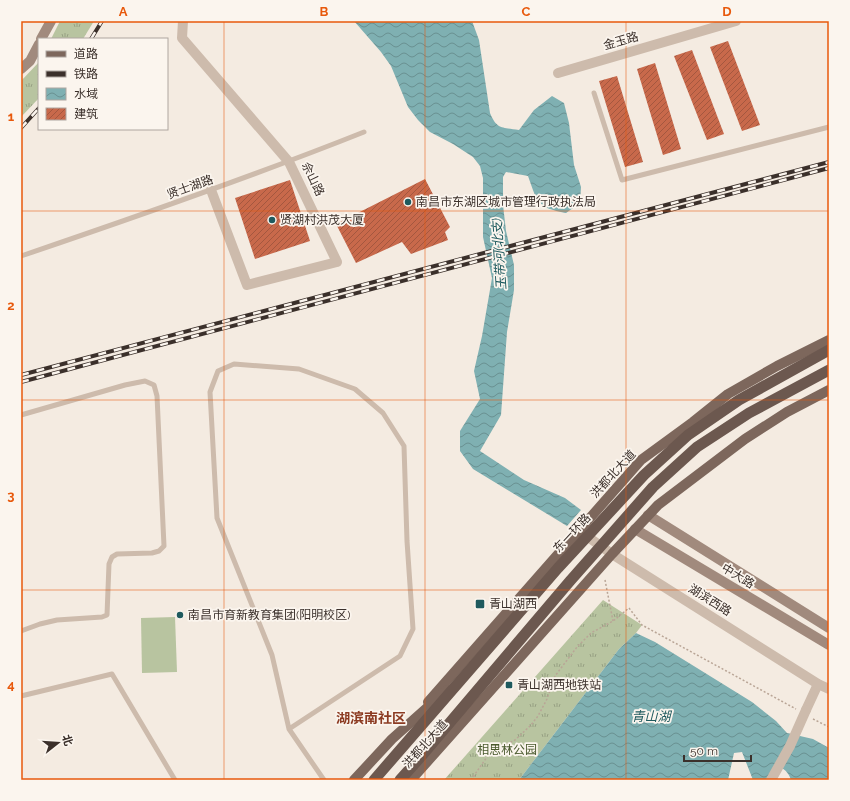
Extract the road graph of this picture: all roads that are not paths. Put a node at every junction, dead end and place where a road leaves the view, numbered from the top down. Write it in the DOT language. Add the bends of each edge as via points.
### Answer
graph roads {
  1 [pos="51,21"];
  2 [pos="183,21"];
  3 [pos="736,21"];
  4 [pos="42,38"];
  5 [pos="38,46"];
  6 [pos="21,70"];
  7 [pos="558,73"];
  8 [pos="594,93"];
  9 [pos="829,127"];
  10 [pos="364,132"];
  11 [pos="290,162"];
  12 [pos="212,190"];
  13 [pos="21,256"];
  14 [pos="829,340"];
  15 [pos="829,350"];
  16 [pos="829,370"];
  17 [pos="829,390"];
  18 [pos="21,415"];
  19 [pos="648,514"];
  20 [pos="635,529"];
  21 [pos="579,530"];
  22 [pos="612,554"];
  23 [pos="829,628"];
  24 [pos="21,631"];
  25 [pos="829,645"];
  26 [pos="471,669"];
  27 [pos="818,684"];
  28 [pos="829,689"];
  29 [pos="21,696"];
  30 [pos="289,729"];
  31 [pos="175,780"];
  32 [pos="324,780"];
  33 [pos="354,780"];
  34 [pos="360,780"];
  35 [pos="374,780"];
  36 [pos="400,780"];
  37 [pos="411,780"];
  38 [pos="771,780"];
  1 -- 4 [label="main road"];
  2 -- 11 [label="street, 佘山路" via="182,38"];
  3 -- 7 [label="street, 金玉路"];
  5 -- 6 [label="main road" via="30,61"];
  8 -- 9 [label="lane" via="622,180"];
  10 -- 11 [label="lane, 贤士湖路"];
  11 -- 12 [label="lane, 贤士湖路"];
  11 -- 12 [label="street, 佘山路" via="337,262 247,285"];
  12 -- 13 [label="lane, 贤士湖路"];
  14 -- 21 [label="main road, 洪都北大道" via="776,366 728,394 641,460"];
  15 -- 26 [label="highway, 东一环路, bridge" via="739,400 688,435 644,475 558,568"];
  16 -- 36 [label="highway, bridge" via="743,417 697,448 653,487"];
  17 -- 19 [label="main road, 洪都北大道" via="787,412 745,439"];
  18 -- 24 [label="lane" via="125,385 144,381 154,385 157,396 164,546 152,553 117,554 112,557 109,564 107,615 57,620"];
  19 -- 20 [label="main road, 洪都北大道"];
  19 -- 23 [label="main road, 中大路"];
  20 -- 22 [label="main road, 洪都北大道"];
  20 -- 25 [label="main road, 中大路"];
  21 -- 22 [label="street, 湖滨西路"];
  21 -- 34 [label="main road, 洪都北大道"];
  22 -- 27 [label="street, 湖滨西路"];
  22 -- 37 [label="main road, 洪都北大道"];
  26 -- 33 [label="main road, bridge" via="392,739"];
  26 -- 35 [label="highway, 东一环路, bridge"];
  27 -- 28 [label="street, 湖滨西路"];
  27 -- 38 [label="street, bridge" via="790,746"];
  29 -- 31 [label="lane" via="112,674"];
  30 -- 30 [label="lane" via="272,655 218,518 210,392 218,371 234,364 299,369 355,389 384,413 404,446 413,629 400,656"];
  30 -- 32 [label="lane"];
}
